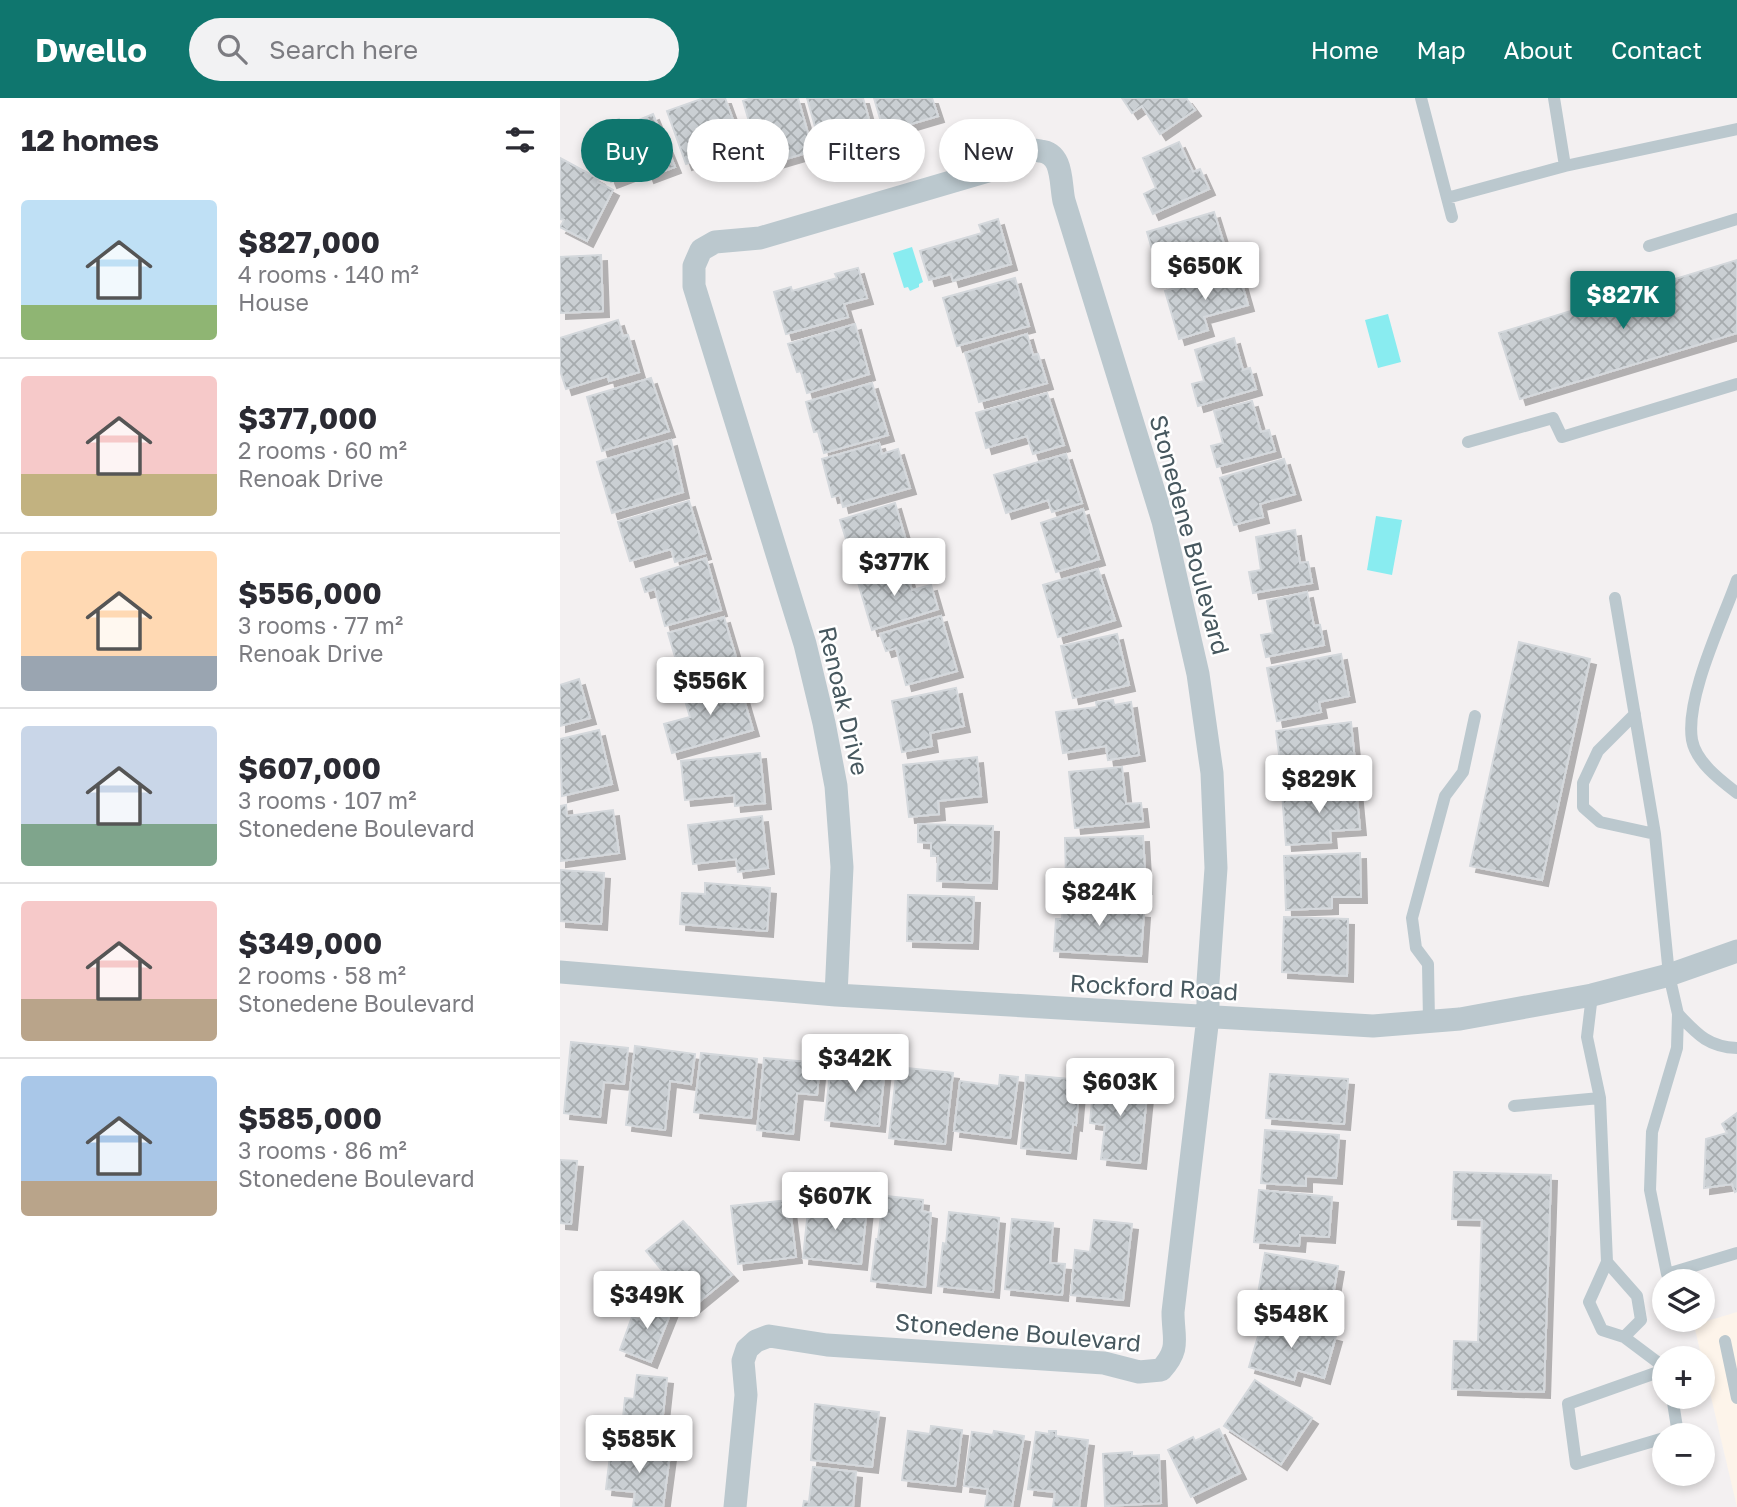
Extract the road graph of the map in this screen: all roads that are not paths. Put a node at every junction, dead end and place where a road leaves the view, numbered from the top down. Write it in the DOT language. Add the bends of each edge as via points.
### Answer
graph roads {
  1 [pos="1421,98"];
  2 [pos="1554,98"];
  3 [pos="1737,129"];
  4 [pos="1565,166"];
  5 [pos="1447,198"];
  6 [pos="1452,217"];
  7 [pos="1737,219"];
  8 [pos="1649,246"];
  9 [pos="694,266"];
  10 [pos="1737,384"];
  11 [pos="1468,442"];
  12 [pos="1737,580"];
  13 [pos="1615,598"];
  14 [pos="1635,714"];
  15 [pos="1475,716"];
  16 [pos="1737,793"];
  17 [pos="1655,834"];
  18 [pos="1737,951"];
  19 [pos="560,972"];
  20 [pos="1669,975"];
  21 [pos="836,995"];
  22 [pos="1592,995"];
  23 [pos="1678,1014"];
  24 [pos="1208,1017"];
  25 [pos="1429,1021"];
  26 [pos="1737,1048"];
  27 [pos="1600,1098"];
  28 [pos="1514,1106"];
  29 [pos="1737,1253"];
  30 [pos="1606,1262"];
  31 [pos="1624,1337"];
  32 [pos="1726,1341"];
  33 [pos="1652,1359"];
  34 [pos="1652,1373"];
  35 [pos="1737,1398"];
  36 [pos="1652,1442"];
  37 [pos="735,1507"];
  1 -- 5 [label="lane"];
  2 -- 4 [label="lane"];
  3 -- 4 [label="lane"];
  4 -- 5 [label="lane"];
  5 -- 6 [label="lane"];
  7 -- 8 [label="lane"];
  9 -- 21 [label="street, Renoak Drive" via="694,286 805,644 836,786 842,867"];
  9 -- 24 [label="street, Stonedene Boulevard" via="701,250 715,242 760,238 956,181 1009,164 1029,150 1045,151 1056,159 1063,201 1163,521 1198,674 1212,773 1216,867"];
  10 -- 11 [label="lane" via="1562,437 1553,418"];
  12 -- 16 [label="lane" via="1693,701 1692,729 1692,742 1710,772"];
  13 -- 14 [label="lane"];
  14 -- 17 [label="lane"];
  14 -- 17 [label="lane" via="1598,751 1583,783 1583,807 1600,822"];
  15 -- 25 [label="lane" via="1463,772 1444,796 1412,919 1416,948 1428,964"];
  17 -- 20 [label="lane"];
  18 -- 20 [label="street, Rockford Road"];
  19 -- 21 [label="street, Rockford Road"];
  20 -- 22 [label="street, Rockford Road"];
  20 -- 23 [label="lane"];
  21 -- 24 [label="street, Rockford Road"];
  22 -- 25 [label="street, Rockford Road"];
  22 -- 27 [label="lane" via="1587,1037"];
  23 -- 26 [label="lane" via="1702,1039"];
  23 -- 29 [label="lane" via="1678,1048 1651,1132 1650,1189 1667,1274"];
  24 -- 25 [label="street, Rockford Road" via="1373,1026"];
  24 -- 37 [label="street, Stonedene Boulevard" via="1173,1312 1175,1345 1173,1357 1161,1370 1139,1372 1104,1363 827,1345 769,1336 747,1349 743,1361 746,1395"];
  27 -- 28 [label="lane"];
  27 -- 30 [label="lane"];
  30 -- 31 [label="lane" via="1637,1296 1641,1320"];
  30 -- 31 [label="lane" via="1589,1302 1602,1330"];
  31 -- 33 [label="lane"];
  32 -- 35 [label="lane"];
  34 -- 36 [label="lane" via="1568,1404 1576,1464"];
}
